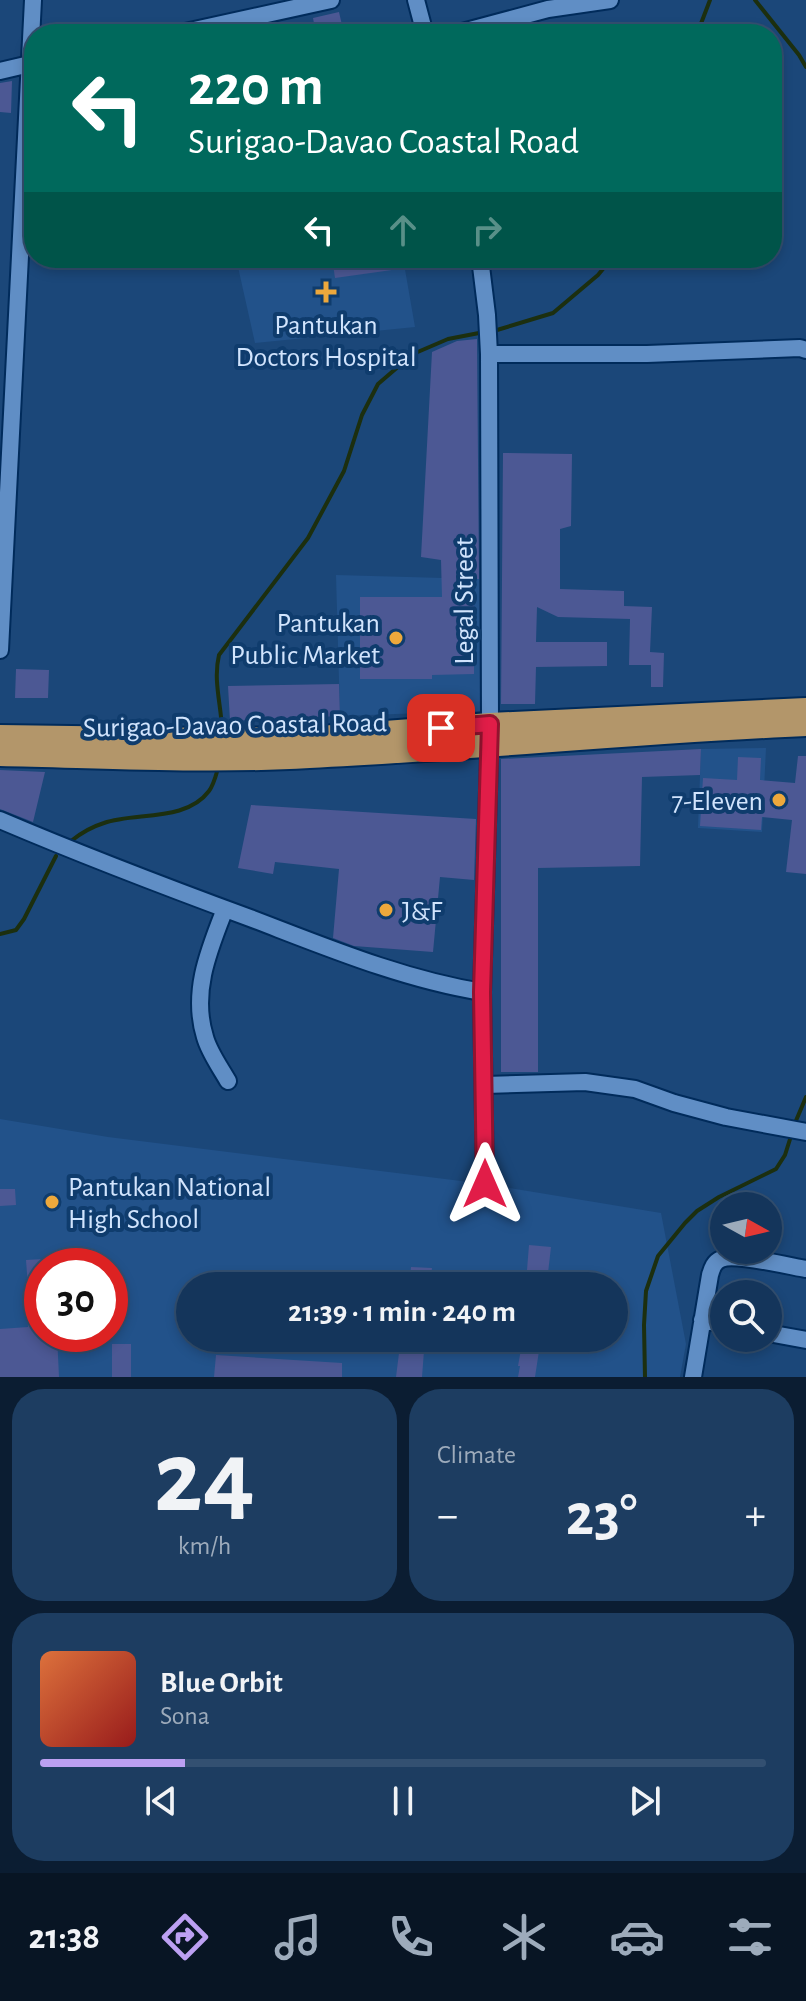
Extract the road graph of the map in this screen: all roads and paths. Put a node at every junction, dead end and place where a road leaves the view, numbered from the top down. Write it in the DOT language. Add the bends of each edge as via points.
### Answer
graph roads {
  1 [pos="33,0"];
  2 [pos="331,0"];
  3 [pos="416,0"];
  4 [pos="610,0"];
  5 [pos="33,24"];
  6 [pos="222,24"];
  7 [pos="422,24"];
  8 [pos="492,24"];
  9 [pos="24,65"];
  10 [pos="0,71"];
  11 [pos="24,197"];
  12 [pos="481,268"];
  13 [pos="806,350"];
  14 [pos="489,354"];
  15 [pos="3,550"];
  16 [pos="0,650"];
  17 [pos="806,709"];
  18 [pos="727,720"];
  19 [pos="806,725"];
  20 [pos="490,734"];
  21 [pos="0,736"];
  22 [pos="214,749"];
  23 [pos="0,755"];
  24 [pos="0,820"];
  25 [pos="225,909"];
  26 [pos="482,992"];
  27 [pos="228,1081"];
  28 [pos="485,1085"];
  29 [pos="806,1132"];
  30 [pos="485,1184"];
  31 [pos="806,1269"];
  32 [pos="702,1320"];
  33 [pos="710,1321"];
  34 [pos="782,1336"];
  35 [pos="806,1340"];
  36 [pos="693,1377"];
  1 -- 5 [label="street"];
  2 -- 6 [label="street"];
  3 -- 7 [label="street"];
  4 -- 8 [label="street"];
  9 -- 10 [label="street"];
  11 -- 15 [label="street"];
  12 -- 14 [label="street, Legal Street"];
  13 -- 14 [label="street"];
  14 -- 20 [label="street, Legal Street"];
  15 -- 16 [label="street"];
  17 -- 18 [label="highway, Surigao-Davao Coastal Road"];
  18 -- 19 [label="highway, Surigao-Davao Coastal Road"];
  18 -- 20 [label="highway, Surigao-Davao Coastal Road"];
  20 -- 22 [label="highway, Surigao-Davao Coastal Road" via="392,733"];
  20 -- 26 [label="street, Legal Street"];
  21 -- 22 [label="highway, Surigao-Davao Coastal Road"];
  22 -- 23 [label="highway, Surigao-Davao Coastal Road"];
  24 -- 25 [label="street"];
  25 -- 26 [label="street" via="406,976"];
  25 -- 27 [label="street" via="207,953 200,1012 205,1039"];
  26 -- 28 [label="street, Legal Street"];
  28 -- 29 [label="street" via="585,1082 635,1089 726,1117"];
  28 -- 30 [label="street, Legal Street"];
  31 -- 32 [label="street" via="738,1258 718,1260"];
  32 -- 33 [label="street"];
  32 -- 36 [label="street"];
  34 -- 35 [label="street"];
}
